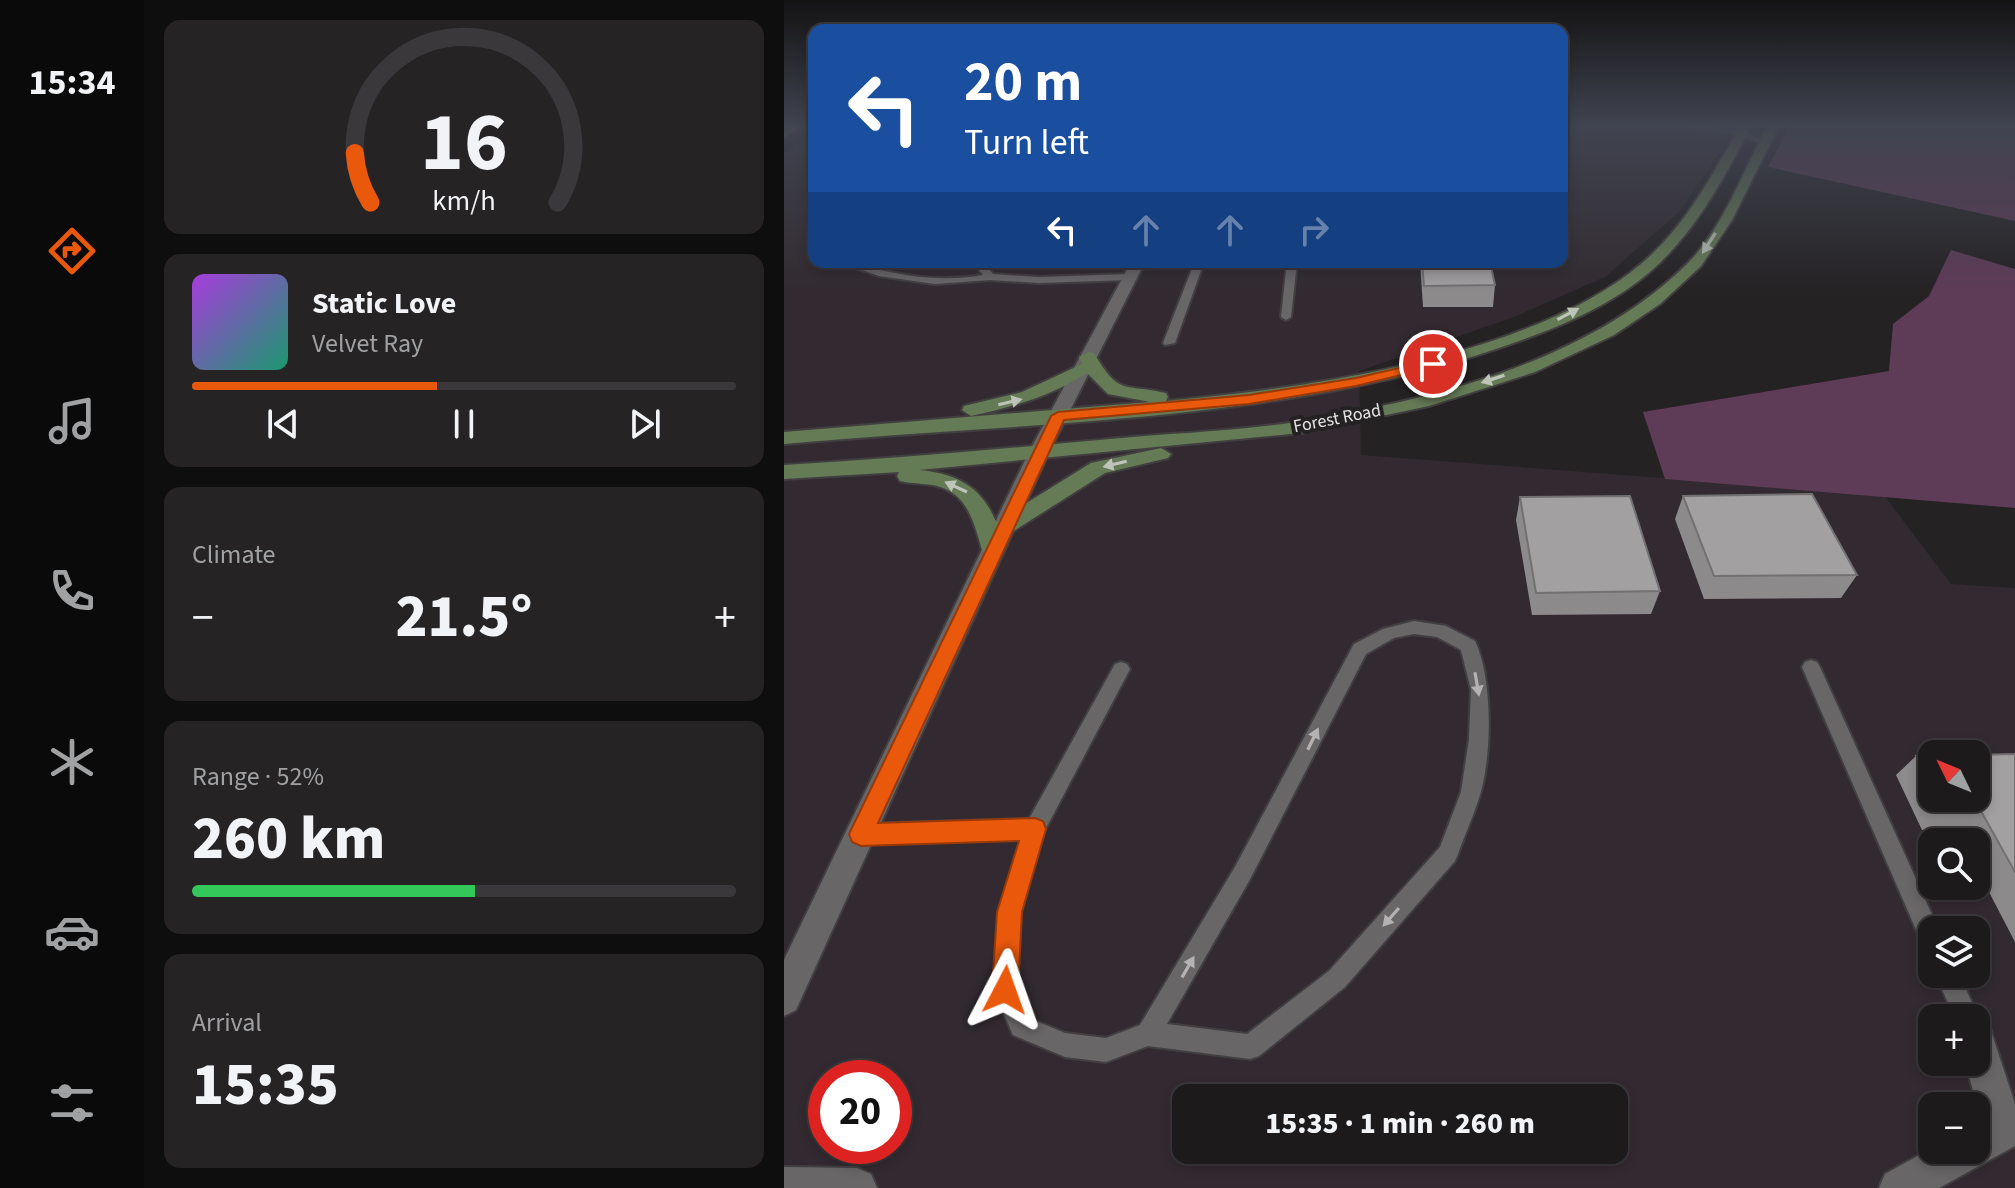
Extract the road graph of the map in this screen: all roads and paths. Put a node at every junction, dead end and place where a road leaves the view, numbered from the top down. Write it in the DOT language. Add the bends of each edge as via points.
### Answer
graph roads {
  1 [pos="1715,181"];
  2 [pos="1744,181"];
  3 [pos="864,268"];
  4 [pos="983,268"];
  5 [pos="1134,268"];
  6 [pos="1199,268"];
  7 [pos="1291,268"];
  8 [pos="990,277"];
  9 [pos="1286,317"];
  10 [pos="1169,343"];
  11 [pos="1085,363"];
  12 [pos="1278,395"];
  13 [pos="1058,416"];
  14 [pos="970,423"];
  15 [pos="1301,427"];
  16 [pos="823,434"];
  17 [pos="784,438"];
  18 [pos="1161,440"];
  19 [pos="1039,452"];
  20 [pos="788,472"];
  21 [pos="999,539"];
  22 [pos="1811,667"];
  23 [pos="1121,669"];
  24 [pos="1035,829"];
  25 [pos="861,834"];
  26 [pos="1921,916"];
  27 [pos="784,998"];
  28 [pos="1148,1034"];
  29 [pos="1987,1076"];
  30 [pos="1990,1138"];
  31 [pos="1943,1164"];
  32 [pos="784,1187"];
  33 [pos="857,1188"];
  34 [pos="1899,1188"];
  12 -- 1 [label="street, Forest Road, one-way" via="1459,357 1554,322 1625,284 1674,241"];
  2 -- 15 [label="street, Forest Road, one-way" via="1696,263 1654,301 1608,331 1529,368 1422,402"];
  3 -- 8 [label="lane" via="960,284"];
  4 -- 8 [label="lane"];
  5 -- 8 [label="lane" via="1039,280"];
  5 -- 11 [label="street"];
  6 -- 10 [label="lane"];
  7 -- 9 [label="lane"];
  11 -- 12 [label="street" via="1100,383 1143,397"];
  11 -- 13 [label="street"];
  16 -- 11 [label="street, one-way" via="1018,401 1055,387"];
  12 -- 13 [label="street, Forest Road"];
  13 -- 14 [label="street, Forest Road"];
  13 -- 18 [label="street" via="1080,431"];
  13 -- 19 [label="street"];
  14 -- 16 [label="street, Forest Road"];
  14 -- 19 [label="street" via="1017,432"];
  15 -- 18 [label="street, Forest Road"];
  15 -- 21 [label="street, one-way" via="1098,468"];
  16 -- 17 [label="street, Forest Road"];
  18 -- 19 [label="street, Forest Road"];
  19 -- 20 [label="street, Forest Road"];
  19 -- 21 [label="street"];
  21 -- 20 [label="street, one-way" via="970,493 935,477"];
  21 -- 25 [label="street"];
  22 -- 26 [label="lane"];
  23 -- 24 [label="lane"];
  24 -- 25 [label="lane"];
  24 -- 28 [label="lane" via="1010,912 1005,990 1021,1027 1065,1045 1106,1050"];
  25 -- 27 [label="street"];
  28 -- 28 [label="lane, one-way" via="1242,874 1360,649 1385,633 1421,625 1469,646 1480,690 1478,739 1471,792 1448,854 1337,979 1250,1047"];
  29 -- 30 [label="street" via="2004,1131"];
  31 -- 34 [label="street"];
  32 -- 33 [label="street"];
}
